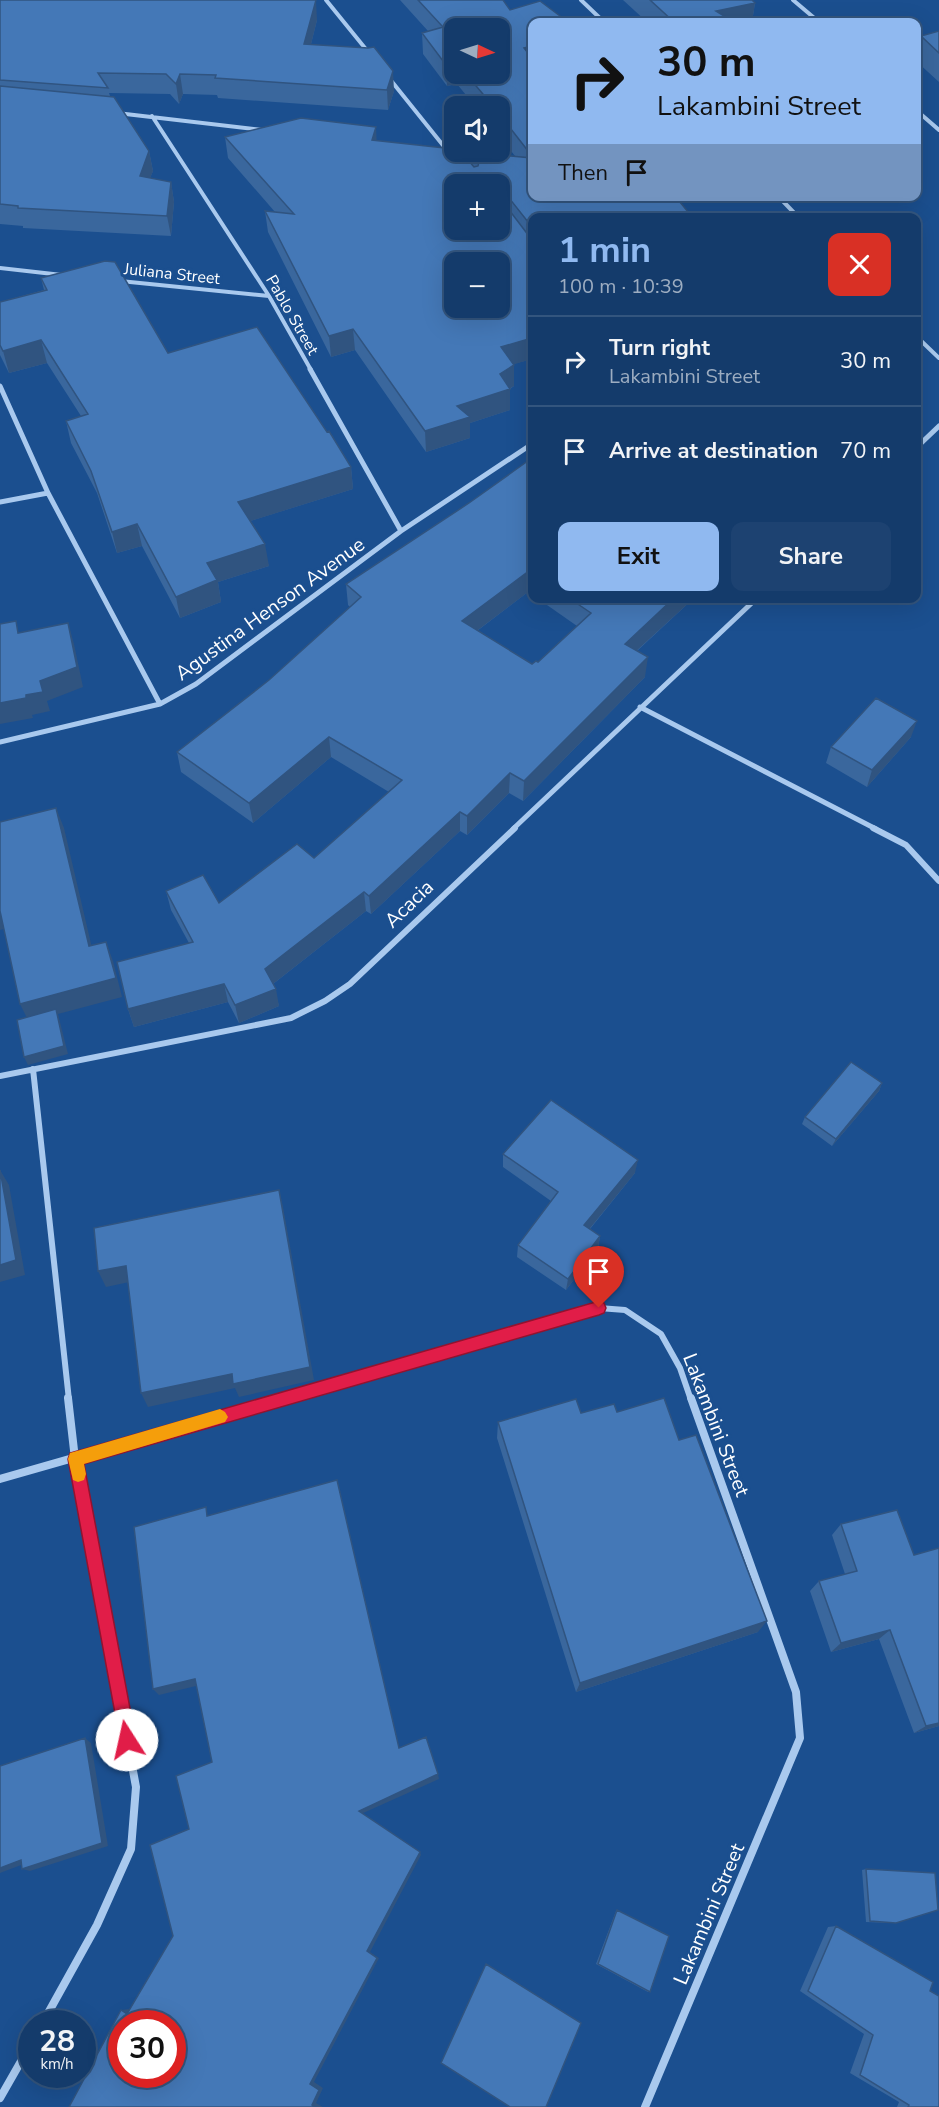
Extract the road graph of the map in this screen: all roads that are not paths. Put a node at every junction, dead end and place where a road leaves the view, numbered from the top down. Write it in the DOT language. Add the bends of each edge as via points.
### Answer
graph roads {
  1 [pos="581,0"];
  2 [pos="793,0"];
  3 [pos="805,0"];
  4 [pos="328,2"];
  5 [pos="319,3"];
  6 [pos="798,4"];
  7 [pos="600,18"];
  8 [pos="814,18"];
  9 [pos="375,60"];
  10 [pos="382,69"];
  11 [pos="105,112"];
  12 [pos="921,114"];
  13 [pos="152,117"];
  14 [pos="939,130"];
  15 [pos="266,131"];
  16 [pos="444,146"];
  17 [pos="439,152"];
  18 [pos="444,152"];
  19 [pos="783,201"];
  20 [pos="794,213"];
  21 [pos="0,268"];
  22 [pos="70,275"];
  23 [pos="117,280"];
  24 [pos="269,296"];
  25 [pos="921,341"];
  26 [pos="939,358"];
  27 [pos="0,386"];
  28 [pos="939,426"];
  29 [pos="921,443"];
  30 [pos="528,447"];
  31 [pos="48,493"];
  32 [pos="0,502"];
  33 [pos="401,531"];
  34 [pos="752,603"];
  35 [pos="160,704"];
  36 [pos="640,707"];
  37 [pos="0,742"];
  38 [pos="939,881"];
  39 [pos="33,1069"];
  40 [pos="0,1076"];
  41 [pos="75,1459"];
  42 [pos="0,1479"];
  43 [pos="50,2010"];
  44 [pos="18,2066"];
  45 [pos="0,2098"];
  46 [pos="645,2107"];
  1 -- 7 [label="street"];
  2 -- 6 [label="street"];
  3 -- 6 [label="street"];
  4 -- 5 [label="street"];
  4 -- 9 [label="street"];
  6 -- 8 [label="street"];
  10 -- 16 [label="street"];
  11 -- 13 [label="street"];
  12 -- 14 [label="street"];
  13 -- 15 [label="street"];
  13 -- 24 [label="street, Pablo Street"];
  17 -- 18 [label="street"];
  19 -- 20 [label="street"];
  21 -- 22 [label="street"];
  23 -- 24 [label="street, Juliana Street"];
  24 -- 33 [label="street, Pablo Street"];
  25 -- 26 [label="street"];
  27 -- 31 [label="street"];
  28 -- 29 [label="street"];
  30 -- 33 [label="street, Agustina Henson Avenue"];
  31 -- 32 [label="street"];
  31 -- 35 [label="street"];
  33 -- 35 [label="street, Agustina Henson Avenue" via="196,684"];
  34 -- 36 [label="street, Acacia"];
  35 -- 37 [label="street, Agustina Henson Avenue"];
  36 -- 38 [label="street" via="906,845"];
  36 -- 39 [label="street, Acacia" via="350,984 325,1000 291,1018"];
  39 -- 40 [label="street, Acacia"];
  39 -- 41 [label="street"];
  41 -- 42 [label="street, Lakambini Street"];
  41 -- 43 [label="street" via="136,1787 130,1850 97,1925"];
  41 -- 46 [label="street, Lakambini Street" via="599,1308 625,1310 661,1334 680,1368 796,1692 800,1738"];
  44 -- 45 [label="street"];
}
